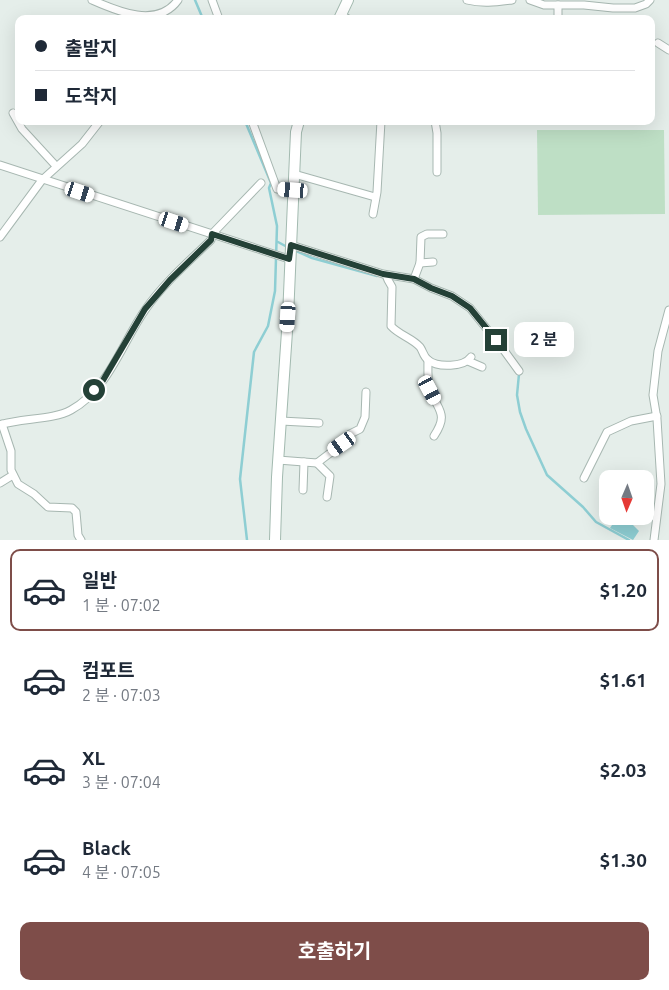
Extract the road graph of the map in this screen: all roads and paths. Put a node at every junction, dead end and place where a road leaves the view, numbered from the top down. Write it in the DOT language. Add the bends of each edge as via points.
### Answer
graph roads {
  1 [pos="92,0"];
  2 [pos="178,0"];
  3 [pos="212,0"];
  4 [pos="348,0"];
  5 [pos="467,0"];
  6 [pos="512,0"];
  7 [pos="530,0"];
  8 [pos="650,0"];
  9 [pos="558,5"];
  10 [pos="130,15"];
  11 [pos="151,15"];
  12 [pos="218,15"];
  13 [pos="344,15"];
  14 [pos="558,15"];
  15 [pos="658,43"];
  16 [pos="669,50"];
  17 [pos="13,113"];
  18 [pos="15,117"];
  19 [pos="20,125"];
  20 [pos="97,125"];
  21 [pos="253,125"];
  22 [pos="298,125"];
  23 [pos="381,125"];
  24 [pos="436,125"];
  25 [pos="0,165"];
  26 [pos="56,166"];
  27 [pos="437,172"];
  28 [pos="294,174"];
  29 [pos="42,180"];
  30 [pos="261,183"];
  31 [pos="293,190"];
  32 [pos="375,197"];
  33 [pos="373,214"];
  34 [pos="212,234"];
  35 [pos="443,234"];
  36 [pos="0,237"];
  37 [pos="289,252"];
  38 [pos="433,262"];
  39 [pos="420,263"];
  40 [pos="387,277"];
  41 [pos="414,279"];
  42 [pos="669,310"];
  43 [pos="428,360"];
  44 [pos="482,367"];
  45 [pos="519,371"];
  46 [pos="366,392"];
  47 [pos="656,416"];
  48 [pos="281,421"];
  49 [pos="319,423"];
  50 [pos="1,424"];
  51 [pos="434,436"];
  52 [pos="278,460"];
  53 [pos="304,462"];
  54 [pos="317,464"];
  55 [pos="13,475"];
  56 [pos="584,478"];
  57 [pos="0,483"];
  58 [pos="303,490"];
  59 [pos="327,497"];
  60 [pos="81,540"];
  61 [pos="276,540"];
  62 [pos="654,540"];
  1 -- 10 [label="street"];
  2 -- 11 [label="street" via="167,10"];
  3 -- 12 [label="street"];
  4 -- 13 [label="street"];
  5 -- 6 [label="street" via="489,3"];
  7 -- 9 [label="street"];
  8 -- 9 [label="street" via="635,8"];
  9 -- 14 [label="street"];
  15 -- 16 [label="street"];
  17 -- 18 [label="street"];
  19 -- 26 [label="street"];
  20 -- 26 [label="street" via="82,144"];
  21 -- 31 [label="street" via="277,189"];
  22 -- 28 [label="street"];
  23 -- 32 [label="street"];
  24 -- 27 [label="street"];
  25 -- 29 [label="street"];
  26 -- 29 [label="street"];
  28 -- 31 [label="street"];
  28 -- 32 [label="street"];
  29 -- 34 [label="street"];
  29 -- 36 [label="street"];
  30 -- 34 [label="street"];
  31 -- 37 [label="street"];
  32 -- 33 [label="street"];
  34 -- 37 [label="street" via="272,253"];
  34 -- 50 [label="street" via="211,240 145,309 102,382 86,398 71,410 59,414"];
  35 -- 39 [label="street" via="422,237"];
  37 -- 40 [label="street"];
  37 -- 48 [label="street"];
  38 -- 39 [label="street"];
  39 -- 41 [label="street"];
  40 -- 41 [label="street"];
  40 -- 43 [label="street" via="392,286 391,326 420,347"];
  41 -- 45 [label="street" via="470,308"];
  42 -- 47 [label="street" via="658,351 653,396"];
  43 -- 44 [label="street" via="439,365 460,364 469,359"];
  43 -- 51 [label="street" via="430,390 442,413"];
  46 -- 54 [label="street" via="365,417 360,429"];
  47 -- 56 [label="street" via="632,421 607,432"];
  47 -- 62 [label="street" via="661,484"];
  48 -- 49 [label="street"];
  48 -- 52 [label="street"];
  50 -- 55 [label="street" via="11,451"];
  52 -- 53 [label="street"];
  52 -- 61 [label="street"];
  53 -- 54 [label="street"];
  53 -- 58 [label="street"];
  54 -- 59 [label="street" via="330,476"];
  55 -- 57 [label="street"];
  55 -- 60 [label="street" via="18,484 48,507 72,508 76,512"];
}
